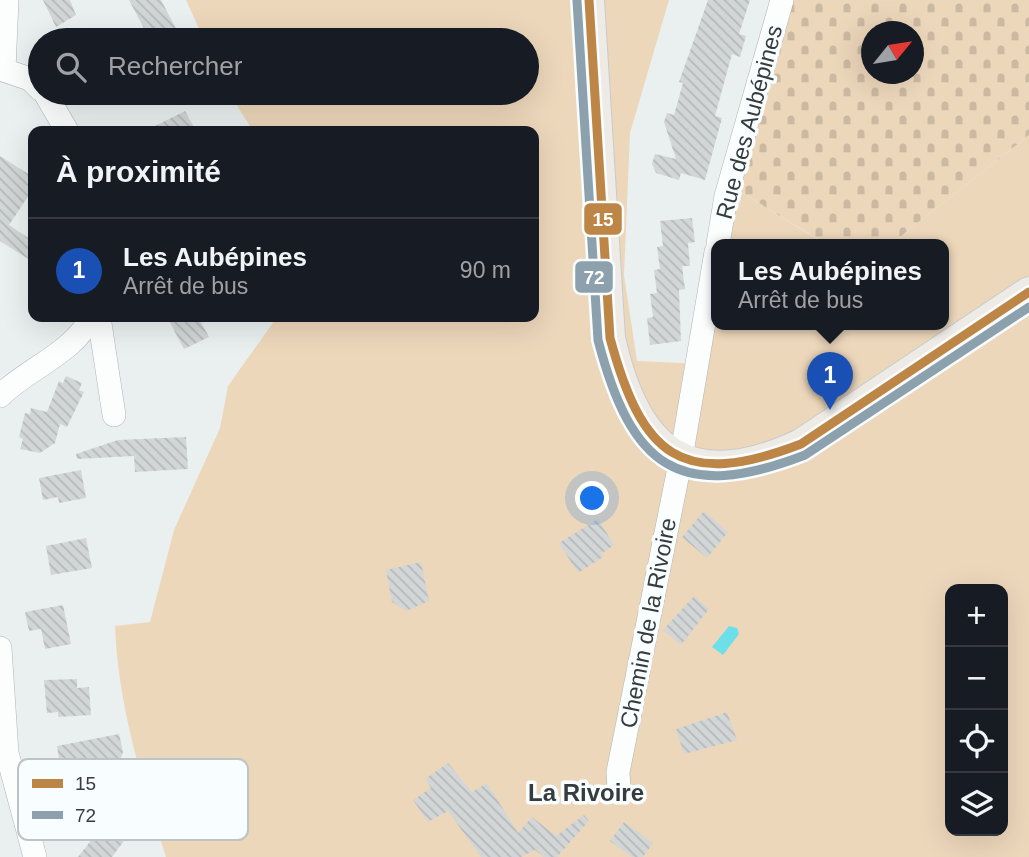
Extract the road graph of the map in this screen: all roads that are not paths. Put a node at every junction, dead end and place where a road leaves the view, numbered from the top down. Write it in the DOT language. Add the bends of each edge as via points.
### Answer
graph roads {
  1 [pos="7,0"];
  2 [pos="589,0"];
  3 [pos="782,0"];
  4 [pos="2,69"];
  5 [pos="28,78"];
  6 [pos="52,105"];
  7 [pos="64,126"];
  8 [pos="719,239"];
  9 [pos="711,281"];
  10 [pos="1029,292"];
  11 [pos="87,322"];
  12 [pos="100,322"];
  13 [pos="0,396"];
  14 [pos="114,415"];
  15 [pos="681,458"];
  16 [pos="0,648"];
  17 [pos="619,789"];
  18 [pos="18,794"];
  19 [pos="30,840"];
  20 [pos="35,857"];
  1 -- 4 [label="street"];
  2 -- 15 [label="main road" via="610,338 619,379 633,410 654,439"];
  3 -- 8 [label="street, Rue des Aubépines" via="726,196"];
  4 -- 5 [label="street"];
  6 -- 7 [label="street"];
  9 -- 15 [label="street, Rue des Aubépines"];
  10 -- 15 [label="main road" via="801,444 744,466 709,466"];
  11 -- 13 [label="street" via="74,340 14,381"];
  12 -- 14 [label="street"];
  15 -- 17 [label="street, Chemin de la Rivoire" via="618,772"];
  16 -- 18 [label="street" via="7,753"];
  19 -- 20 [label="street"];
}
